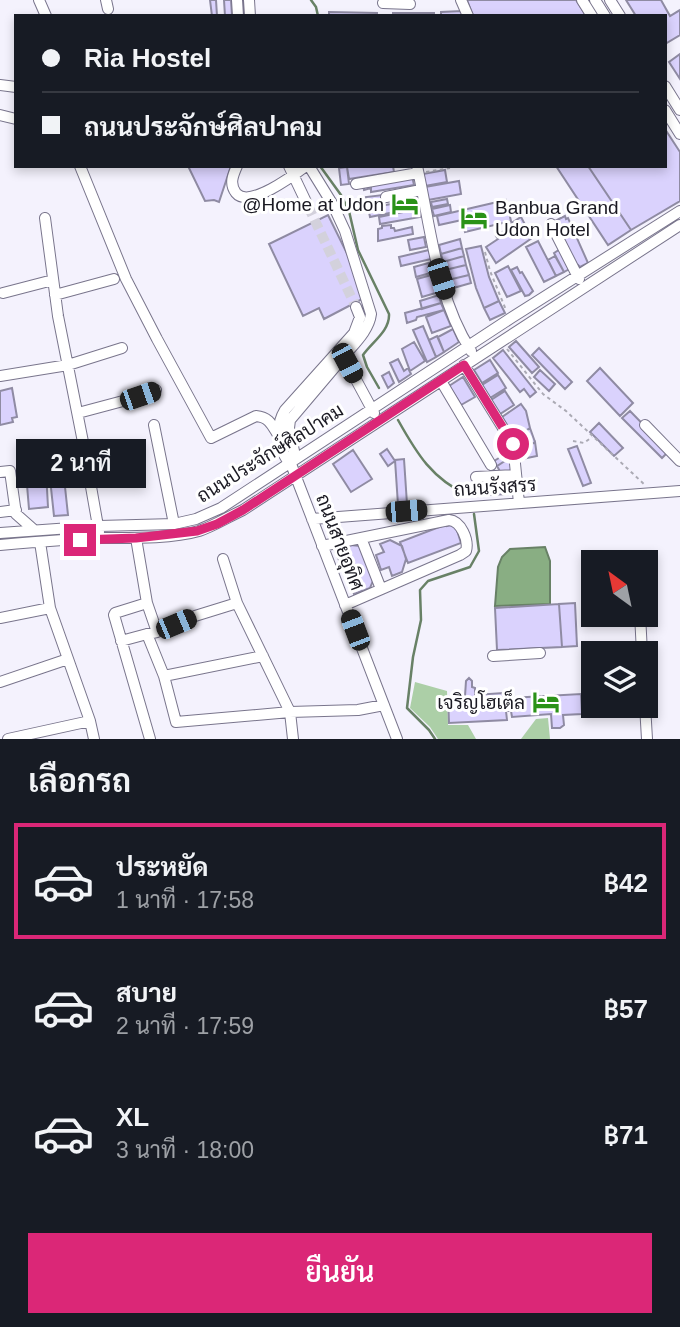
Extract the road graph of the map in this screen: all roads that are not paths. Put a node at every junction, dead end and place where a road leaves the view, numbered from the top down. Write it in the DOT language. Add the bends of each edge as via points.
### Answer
graph roads {
  1 [pos="582,0"];
  2 [pos="383,2"];
  3 [pos="411,4"];
  4 [pos="597,11"];
  5 [pos="667,89"];
  6 [pos="680,110"];
  7 [pos="667,113"];
  8 [pos="680,134"];
  9 [pos="81,168"];
  10 [pos="236,168"];
  11 [pos="309,168"];
  12 [pos="417,170"];
  13 [pos="291,171"];
  14 [pos="356,184"];
  15 [pos="421,190"];
  16 [pos="386,197"];
  17 [pos="308,206"];
  18 [pos="680,211"];
  19 [pos="45,218"];
  20 [pos="551,225"];
  21 [pos="680,225"];
  22 [pos="598,262"];
  23 [pos="605,274"];
  24 [pos="577,275"];
  25 [pos="114,279"];
  26 [pos="53,280"];
  27 [pos="584,287"];
  28 [pos="3,293"];
  29 [pos="55,295"];
  30 [pos="356,307"];
  31 [pos="468,346"];
  32 [pos="122,348"];
  33 [pos="345,355"];
  34 [pos="476,358"];
  35 [pos="68,365"];
  36 [pos="464,365"];
  37 [pos="0,376"];
  38 [pos="441,381"];
  39 [pos="156,390"];
  40 [pos="372,409"];
  41 [pos="78,413"];
  42 [pos="379,421"];
  43 [pos="153,425"];
  44 [pos="645,425"];
  45 [pos="278,435"];
  46 [pos="680,461"];
  47 [pos="291,464"];
  48 [pos="491,465"];
  49 [pos="0,472"];
  50 [pos="295,475"];
  51 [pos="516,475"];
  52 [pos="476,477"];
  53 [pos="680,491"];
  54 [pos="519,503"];
  55 [pos="453,508"];
  56 [pos="16,510"];
  57 [pos="0,512"];
  58 [pos="312,519"];
  59 [pos="457,522"];
  60 [pos="174,524"];
  61 [pos="99,526"];
  62 [pos="33,529"];
  63 [pos="0,533"];
  64 [pos="100,538"];
  65 [pos="136,538"];
  66 [pos="361,538"];
  67 [pos="40,542"];
  68 [pos="0,545"];
  69 [pos="322,546"];
  70 [pos="223,559"];
  71 [pos="381,589"];
  72 [pos="147,603"];
  73 [pos="237,603"];
  74 [pos="345,605"];
  75 [pos="50,608"];
  76 [pos="0,618"];
  77 [pos="152,633"];
  78 [pos="121,642"];
  79 [pos="540,653"];
  80 [pos="263,656"];
  81 [pos="493,656"];
  82 [pos="68,659"];
  83 [pos="164,676"];
  84 [pos="0,682"];
  85 [pos="384,705"];
  86 [pos="290,712"];
  87 [pos="646,718"];
  88 [pos="90,721"];
  89 [pos="8,739"];
  90 [pos="94,739"];
  91 [pos="150,739"];
  92 [pos="293,739"];
  93 [pos="397,739"];
  94 [pos="647,739"];
  1 -- 4 [label="street"];
  2 -- 3 [label="street"];
  5 -- 6 [label="street"];
  7 -- 8 [label="street"];
  9 -- 45 [label="street" via="126,279 211,438 256,416 270,421"];
  10 -- 13 [label="street" via="231,182 234,191 251,198 277,186"];
  11 -- 33 [label="street" via="345,231 371,314 365,331"];
  12 -- 14 [label="street"];
  12 -- 15 [label="street"];
  13 -- 17 [label="street"];
  15 -- 16 [label="street"];
  15 -- 31 [label="street" via="441,279"];
  18 -- 22 [label="street, ถนนประจักษ์ศิลปาคม"];
  19 -- 26 [label="street"];
  20 -- 24 [label="street"];
  21 -- 23 [label="street, ถนนประจักษ์ศิลปาคม"];
  22 -- 23 [label="street"];
  22 -- 24 [label="street, ถนนประจักษ์ศิลปาคม"];
  23 -- 27 [label="street, ถนนประจักษ์ศิลปาคม"];
  24 -- 27 [label="street"];
  24 -- 31 [label="street, ถนนประจักษ์ศิลปาคม"];
  25 -- 29 [label="street"];
  26 -- 28 [label="street"];
  26 -- 29 [label="street"];
  27 -- 34 [label="street, ถนนประจักษ์ศิลปาคม"];
  29 -- 35 [label="street"];
  30 -- 45 [label="street" via="360,317 354,333 285,410"];
  31 -- 34 [label="street"];
  31 -- 40 [label="street, ถนนประจักษ์ศิลปาคม"];
  32 -- 35 [label="street"];
  33 -- 40 [label="street"];
  33 -- 47 [label="street" via="290,420"];
  34 -- 36 [label="street, ถนนประจักษ์ศิลปาคม"];
  35 -- 37 [label="street"];
  35 -- 41 [label="street"];
  36 -- 38 [label="street, ถนนประจักษ์ศิลปาคม"];
  36 -- 51 [label="street" via="513,444"];
  38 -- 42 [label="street, ถนนประจักษ์ศิลปาคม"];
  38 -- 48 [label="street"];
  39 -- 41 [label="street"];
  40 -- 42 [label="street"];
  40 -- 47 [label="street, ถนนประจักษ์ศิลปาคม"];
  41 -- 61 [label="street"];
  42 -- 50 [label="street, ถนนประจักษ์ศิลปาคม"];
  43 -- 60 [label="street"];
  44 -- 46 [label="street"];
  45 -- 47 [label="street" via="284,457"];
  47 -- 50 [label="street, ถนนสายอุทิศ"];
  47 -- 60 [label="street, ถนนประจักษ์ศิลปาคม" via="221,509"];
  49 -- 56 [label="street" via="10,471"];
  50 -- 58 [label="street, ถนนสายอุทิศ"];
  50 -- 65 [label="street, ถนนประจักษ์ศิลปาคม" via="207,528"];
  51 -- 52 [label="street"];
  51 -- 54 [label="street"];
  53 -- 54 [label="street, ถนนรังสรร"];
  54 -- 55 [label="street, ถนนรังสรร"];
  55 -- 58 [label="street, ถนนรังสรร"];
  55 -- 59 [label="street"];
  56 -- 57 [label="street"];
  56 -- 62 [label="street"];
  58 -- 69 [label="street, ถนนสายอุทิศ"];
  59 -- 66 [label="street"];
  59 -- 71 [label="street" via="466,551"];
  60 -- 61 [label="street, ถนนประจักษ์ศิลปาคม"];
  61 -- 62 [label="street, ถนนประจักษ์ศิลปาคม"];
  61 -- 64 [label="street"];
  62 -- 63 [label="street, ถนนประจักษ์ศิลปาคม"];
  64 -- 65 [label="street, ถนนประจักษ์ศิลปาคม"];
  64 -- 67 [label="street, ถนนประจักษ์ศิลปาคม"];
  65 -- 72 [label="street"];
  66 -- 69 [label="street"];
  66 -- 71 [label="street"];
  67 -- 68 [label="street, ถนนประจักษ์ศิลปาคม"];
  67 -- 75 [label="street"];
  69 -- 74 [label="street, ถนนสายอุทิศ"];
  70 -- 73 [label="street"];
  71 -- 74 [label="street"];
  72 -- 77 [label="street"];
  72 -- 78 [label="street" via="114,614"];
  73 -- 77 [label="street"];
  73 -- 80 [label="street"];
  74 -- 85 [label="street, ถนนสายอุทิศ"];
  75 -- 76 [label="street"];
  75 -- 82 [label="street"];
  77 -- 78 [label="street"];
  77 -- 83 [label="street"];
  78 -- 91 [label="street"];
  79 -- 81 [label="street"];
  80 -- 83 [label="street"];
  80 -- 86 [label="street"];
  82 -- 84 [label="street"];
  82 -- 88 [label="street"];
  83 -- 86 [label="street" via="176,722"];
  85 -- 86 [label="street"];
  85 -- 93 [label="street, ถนนสายอุทิศ"];
  86 -- 92 [label="street"];
  87 -- 94 [label="street"];
  88 -- 89 [label="street"];
  88 -- 90 [label="street"];
}
